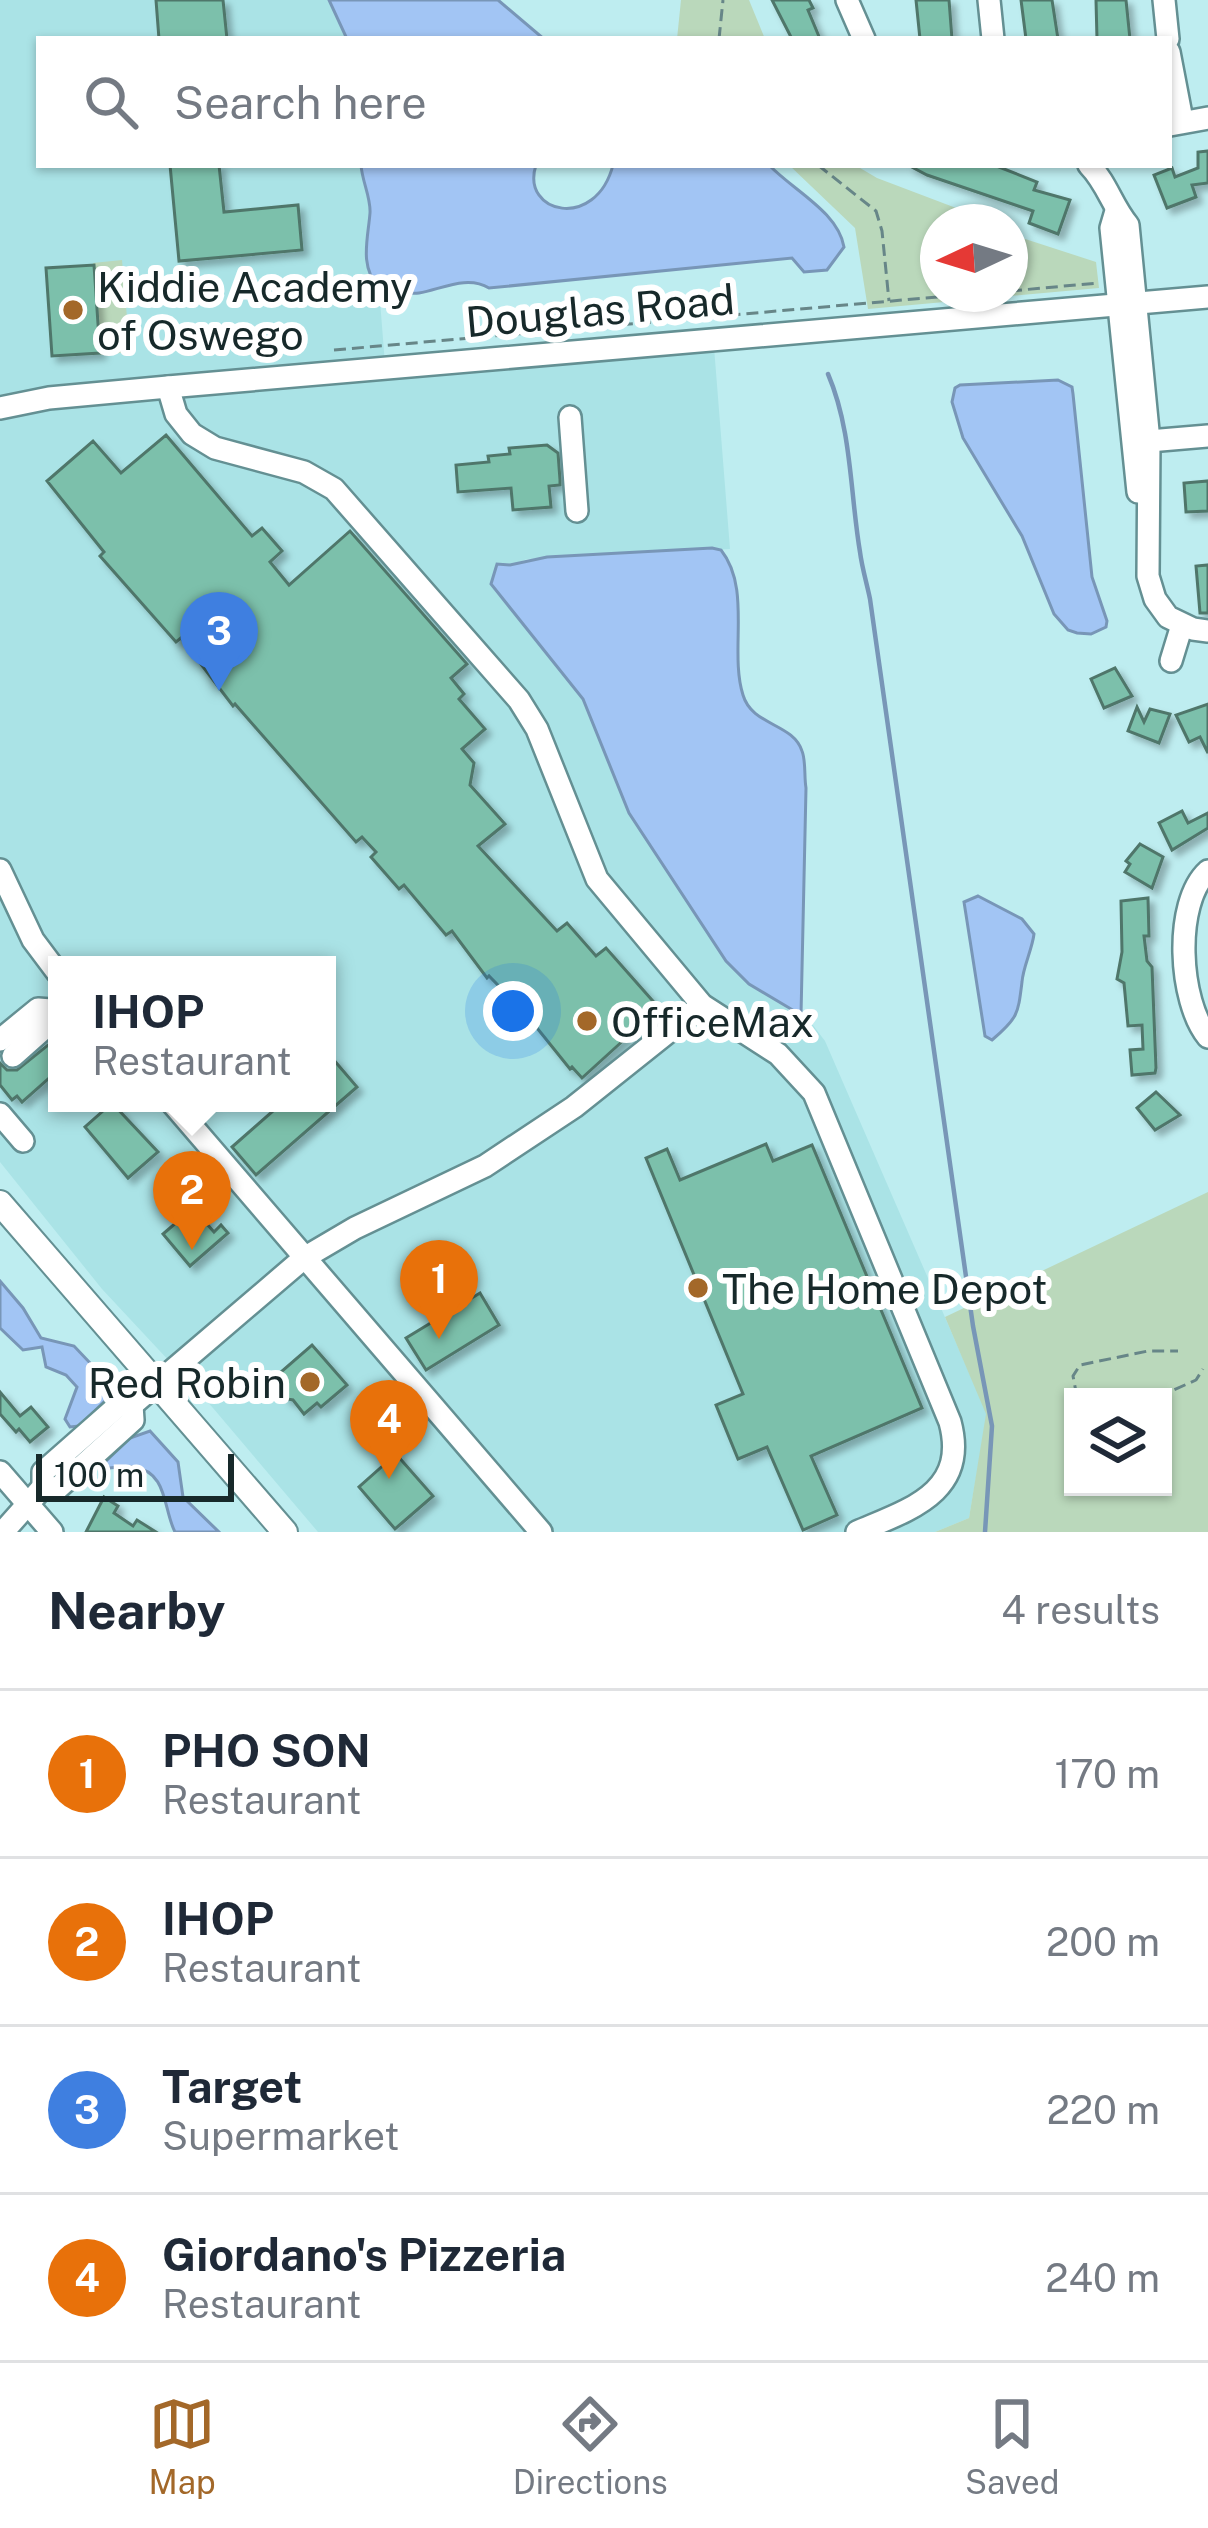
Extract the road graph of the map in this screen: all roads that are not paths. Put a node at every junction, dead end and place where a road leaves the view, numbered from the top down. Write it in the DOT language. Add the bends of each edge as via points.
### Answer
graph roads {
  1 [pos="847,0"];
  2 [pos="989,0"];
  3 [pos="1164,0"];
  4 [pos="863,36"];
  5 [pos="993,36"];
  6 [pos="1168,36"];
  7 [pos="1172,82"];
  8 [pos="1208,118"];
  9 [pos="1176,123"];
  10 [pos="1100,168"];
  11 [pos="1208,298"];
  12 [pos="1128,305"];
  13 [pos="168,386"];
  14 [pos="0,408"];
  15 [pos="570,417"];
  16 [pos="1208,436"];
  17 [pos="1149,441"];
  18 [pos="577,511"];
  19 [pos="1147,546"];
  20 [pos="1182,625"];
  21 [pos="1208,631"];
  22 [pos="1171,661"];
  23 [pos="0,871"];
  24 [pos="1208,871"];
  25 [pos="48,960"];
  26 [pos="702,1005"];
  27 [pos="48,1010"];
  28 [pos="1208,1037"];
  29 [pos="7,1048"];
  30 [pos="180,1112"];
  31 [pos="0,1114"];
  32 [pos="23,1141"];
  33 [pos="0,1203"];
  34 [pos="304,1258"];
  35 [pos="158,1382"];
  36 [pos="0,1472"];
  37 [pos="35,1495"];
  38 [pos="3,1532"];
  39 [pos="52,1532"];
  40 [pos="285,1532"];
  41 [pos="541,1532"];
  42 [pos="856,1532"];
  1 -- 4 [label="street"];
  2 -- 5 [label="street"];
  3 -- 6 [label="street"];
  7 -- 9 [label="street"];
  8 -- 9 [label="street"];
  10 -- 12 [label="street" via="1117,211 1111,228"];
  11 -- 12 [label="street, Douglas Road"];
  12 -- 13 [label="street, Douglas Road"];
  12 -- 17 [label="street"];
  12 -- 19 [label="street"];
  13 -- 14 [label="street, Douglas Road"];
  13 -- 26 [label="street" via="176,413 214,448 304,472 334,489 519,700 597,879"];
  15 -- 18 [label="street"];
  16 -- 17 [label="street"];
  17 -- 19 [label="street"];
  19 -- 20 [label="street" via="1155,599"];
  20 -- 21 [label="street"];
  20 -- 22 [label="street"];
  23 -- 25 [label="street"];
  24 -- 28 [label="street" via="1183,920 1192,1007"];
  26 -- 34 [label="street" via="485,1166"];
  26 -- 42 [label="street" via="778,1054 814,1093 950,1422 952,1456 939,1488"];
  27 -- 29 [label="street" via="38,1009"];
  30 -- 34 [label="street"];
  31 -- 32 [label="street"];
  33 -- 35 [label="main road"];
  34 -- 35 [label="street"];
  34 -- 41 [label="street"];
  35 -- 37 [label="street" via="132,1406 133,1420 58,1488"];
  35 -- 40 [label="main road"];
  36 -- 37 [label="street"];
  37 -- 38 [label="street"];
  37 -- 39 [label="street"];
}
